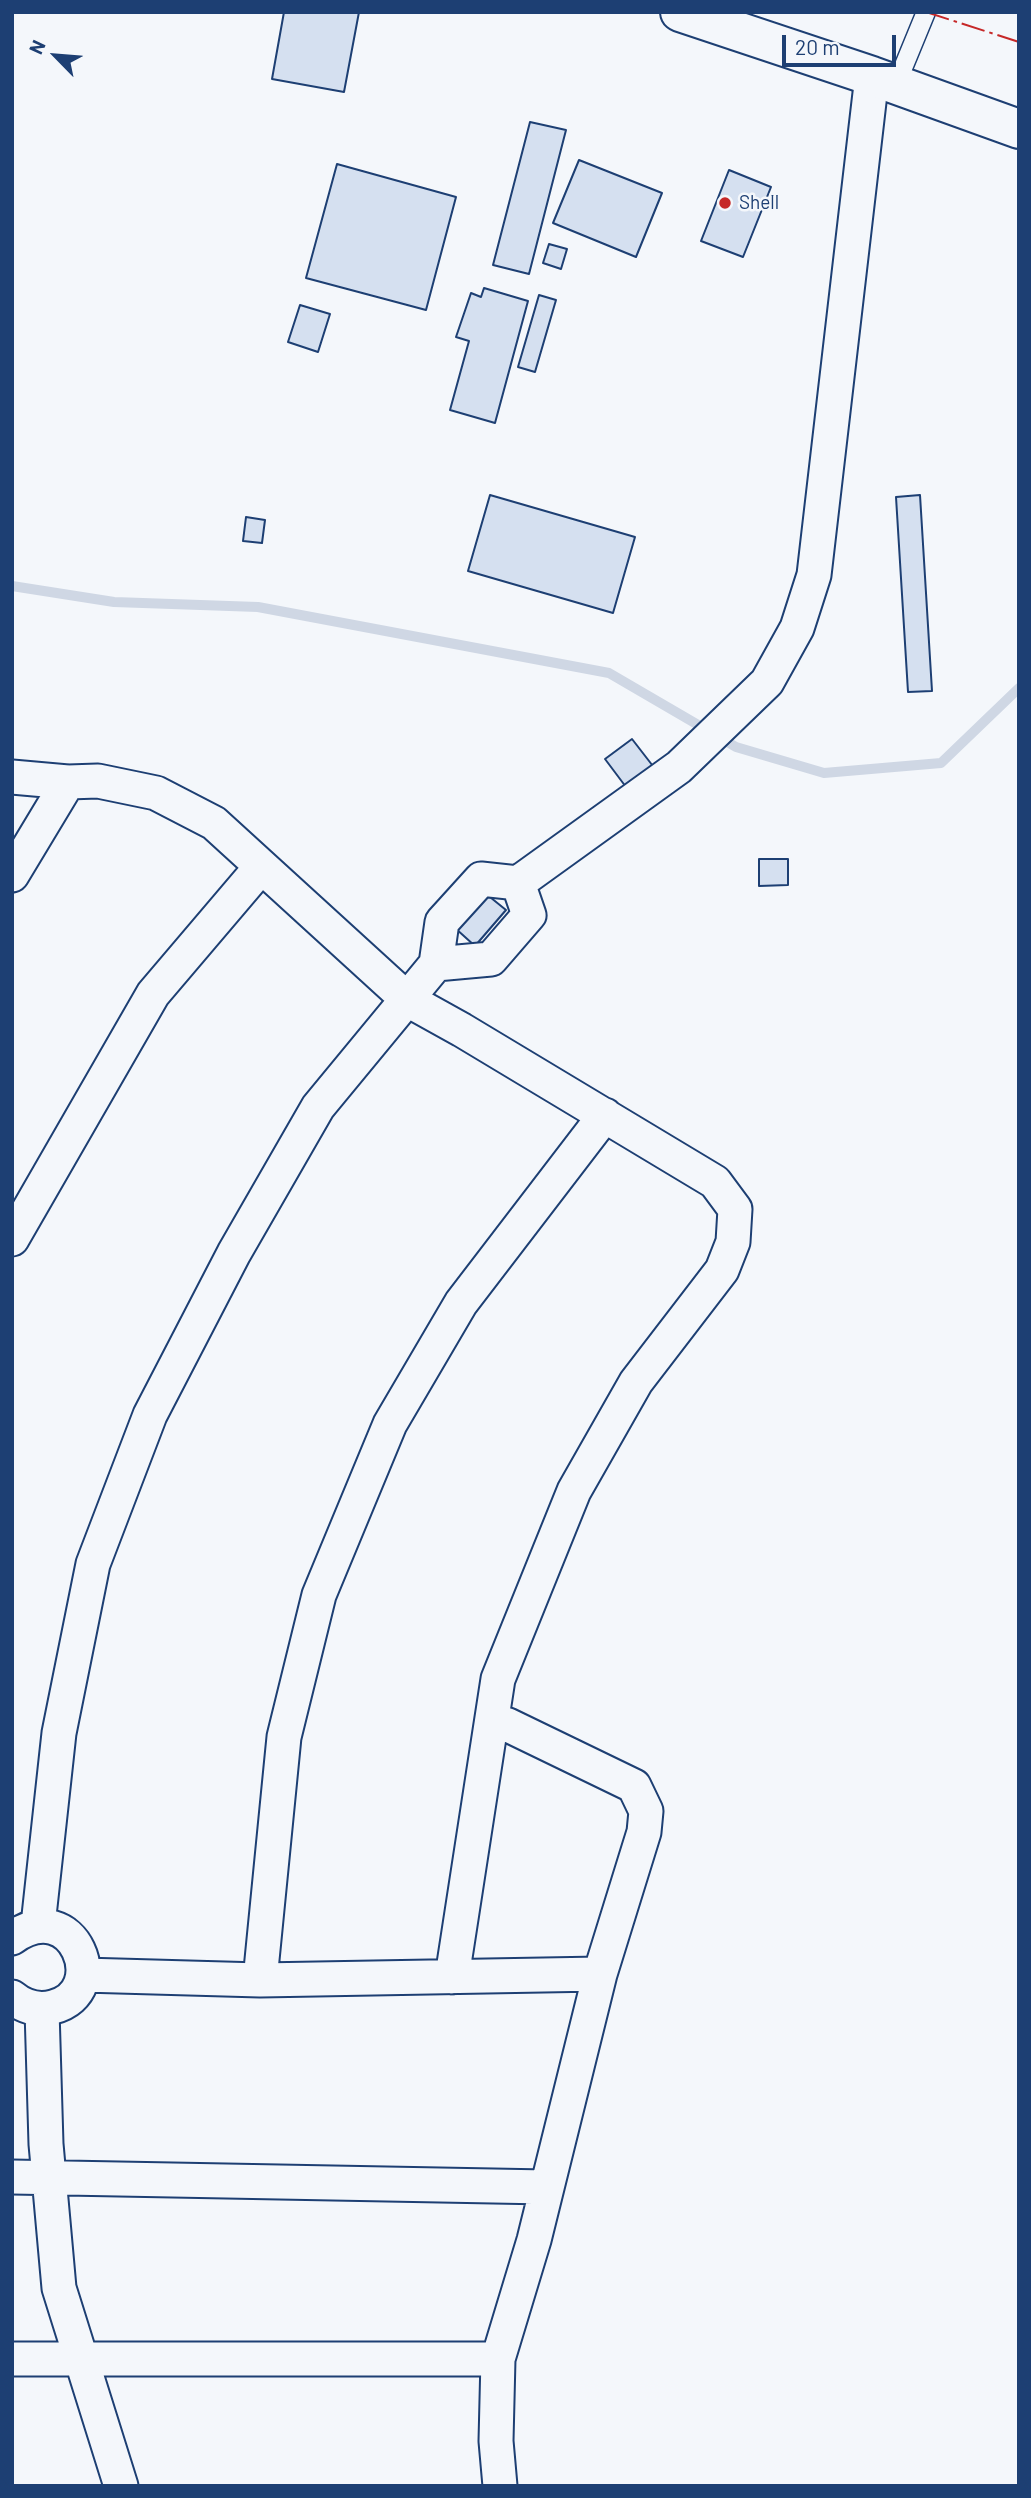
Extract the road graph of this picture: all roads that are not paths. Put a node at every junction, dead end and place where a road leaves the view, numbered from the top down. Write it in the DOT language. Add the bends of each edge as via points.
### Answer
graph roads {
  1 [pos="680,12"];
  2 [pos="926,12"];
  3 [pos="731,20"];
  4 [pos="884,80"];
  5 [pos="1017,123"];
  6 [pos="12,777"];
  7 [pos="68,782"];
  8 [pos="261,867"];
  9 [pos="12,875"];
  10 [pos="518,883"];
  11 [pos="436,964"];
  12 [pos="408,1000"];
  13 [pos="605,1115"];
  14 [pos="12,1239"];
  15 [pos="492,1720"];
  16 [pos="25,1932"];
  17 [pos="83,1975"];
  18 [pos="600,1975"];
  19 [pos="452,1977"];
  20 [pos="260,1980"];
  21 [pos="27,2003"];
  22 [pos="50,2176"];
  23 [pos="12,2177"];
  24 [pos="547,2187"];
  25 [pos="12,2359"];
  26 [pos="498,2359"];
  27 [pos="81,2360"];
  28 [pos="121,2486"];
  29 [pos="500,2486"];
  1 -- 3 [label="main road"];
  2 -- 4 [label="lane"];
  3 -- 4 [label="main road"];
  4 -- 5 [label="main road"];
  4 -- 10 [label="street" via="814,575 797,628 767,682 679,767"];
  6 -- 7 [label="street"];
  7 -- 8 [label="street" via="97,781 156,793 214,823"];
  7 -- 9 [label="street"];
  8 -- 12 [label="street"];
  8 -- 14 [label="street" via="153,994"];
  10 -- 11 [label="street" via="481,879 442,922"];
  10 -- 11 [label="street" via="529,915 491,960"];
  11 -- 12 [label="street"];
  12 -- 13 [label="street"];
  12 -- 16 [label="street" via="318,1107 233,1253 150,1415 93,1564 58,1733"];
  13 -- 15 [label="street" via="715,1182 735,1209 733,1242 722,1270 636,1382 574,1490 498,1679"];
  13 -- 20 [label="street" via="461,1303 390,1424 319,1595 284,1737"];
  15 -- 18 [label="street" via="634,1786 646,1811 644,1832"];
  15 -- 19 [label="street"];
  16 -- 17 [label="street" via="51,1926 63,1931 79,1949"];
  17 -- 20 [label="street"];
  17 -- 21 [label="street" via="69,2000 57,2006"];
  18 -- 19 [label="street"];
  18 -- 24 [label="street"];
  19 -- 20 [label="street"];
  21 -- 22 [label="street"];
  22 -- 23 [label="street"];
  22 -- 24 [label="street"];
  22 -- 27 [label="street" via="59,2288"];
  24 -- 26 [label="street"];
  25 -- 27 [label="street"];
  26 -- 27 [label="street"];
  26 -- 29 [label="street"];
  27 -- 28 [label="street"];
}
